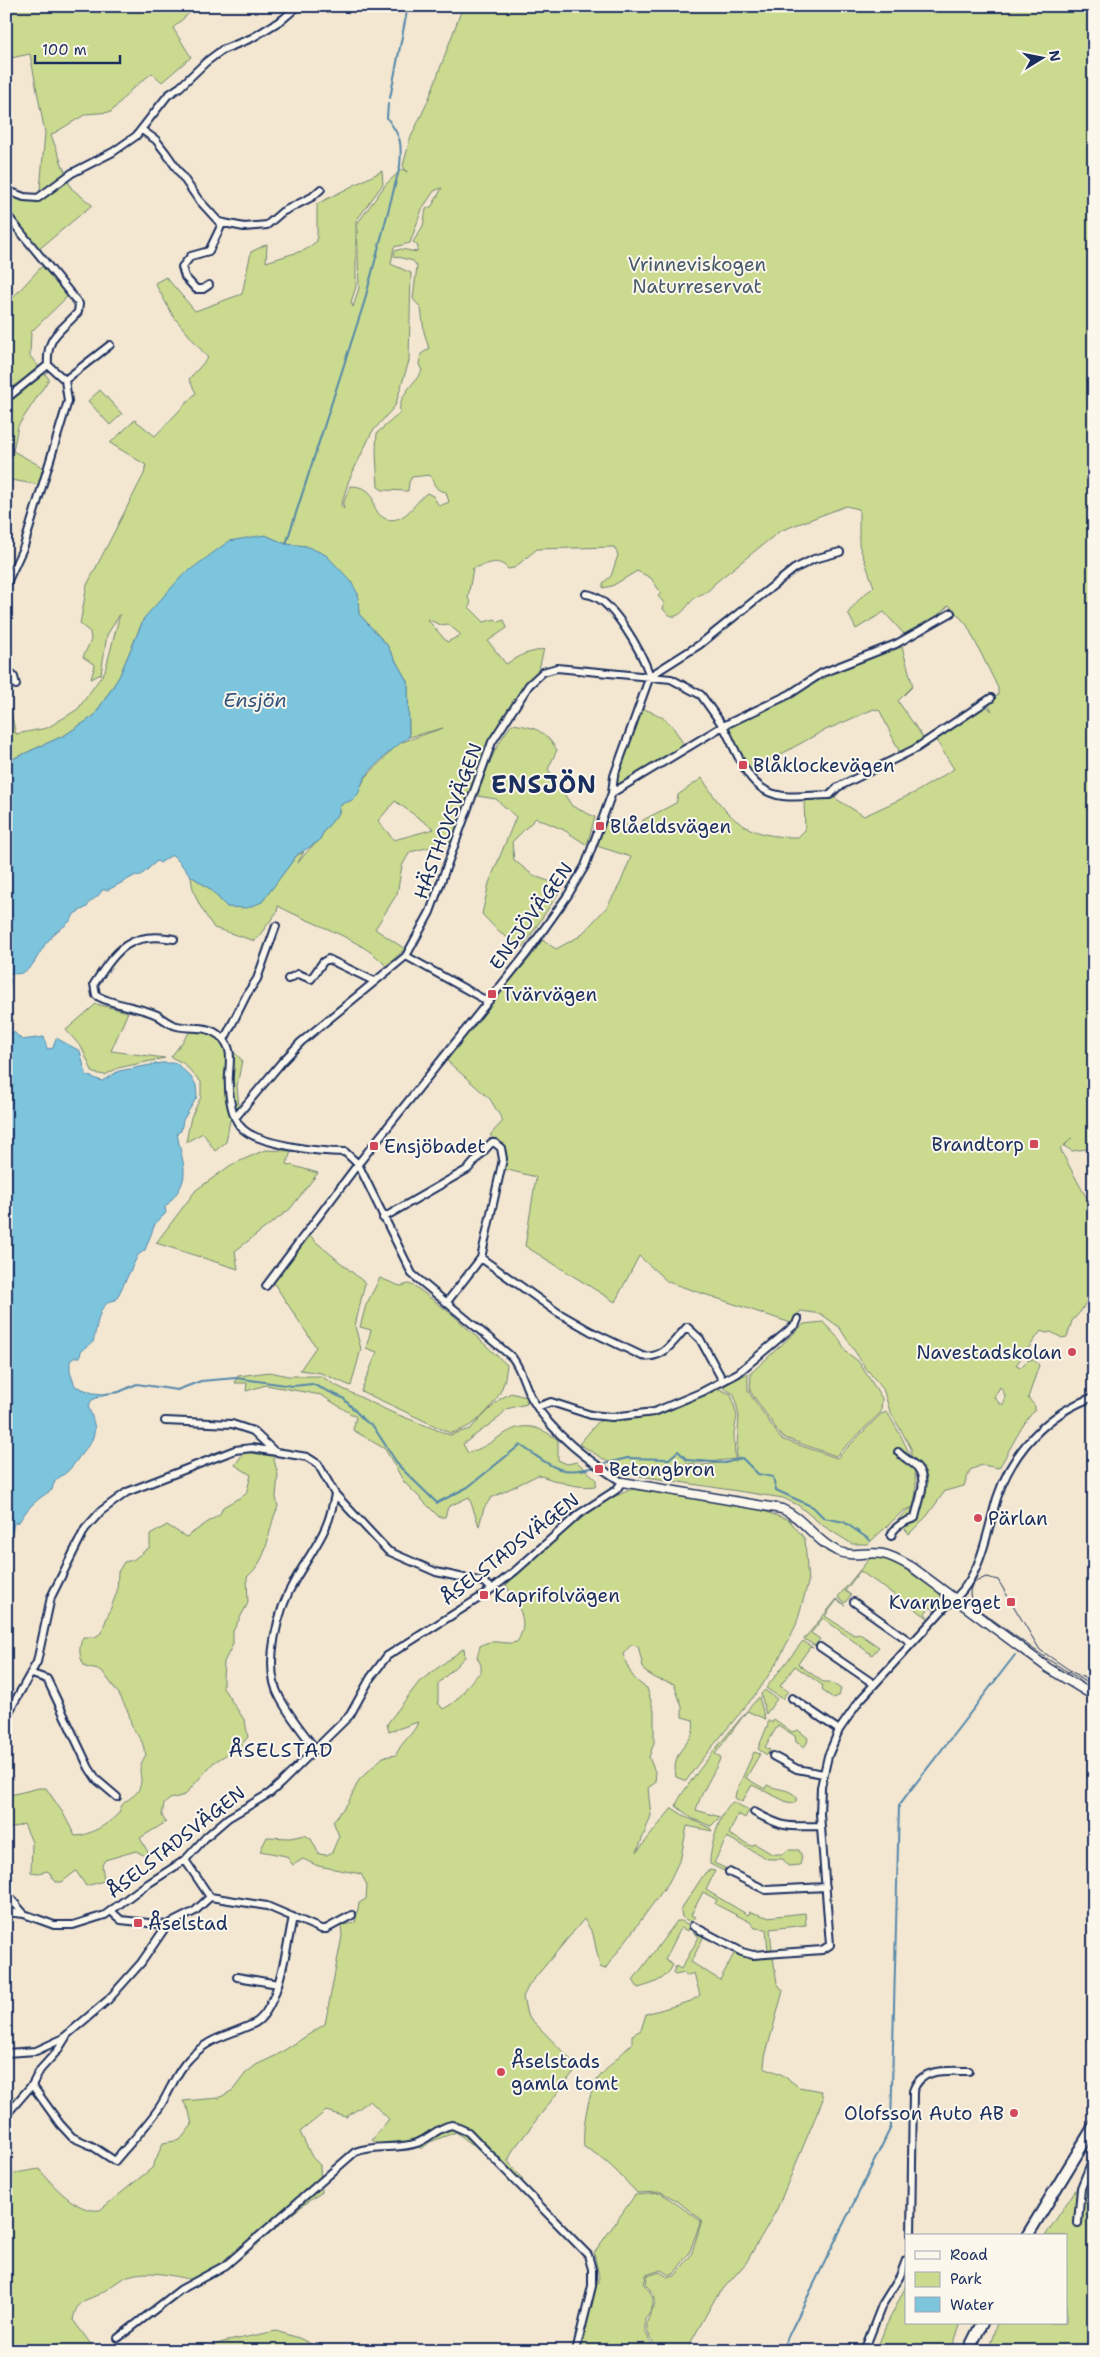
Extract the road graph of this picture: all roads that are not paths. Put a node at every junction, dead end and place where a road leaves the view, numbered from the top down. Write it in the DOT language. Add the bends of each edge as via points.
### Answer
graph roads {
  1 [pos="298,6"];
  2 [pos="142,130"];
  3 [pos="321,189"];
  4 [pos="6,190"];
  5 [pos="6,214"];
  6 [pos="222,224"];
  7 [pos="209,285"];
  8 [pos="110,344"];
  9 [pos="48,365"];
  10 [pos="65,380"];
  11 [pos="6,400"];
  12 [pos="840,552"];
  13 [pos="6,585"];
  14 [pos="586,594"];
  15 [pos="951,613"];
  16 [pos="6,667"];
  17 [pos="650,676"];
  18 [pos="16,685"];
  19 [pos="991,698"];
  20 [pos="723,726"];
  21 [pos="612,793"];
  22 [pos="276,926"];
  23 [pos="174,940"];
  24 [pos="406,956"];
  25 [pos="288,979"];
  26 [pos="374,981"];
  27 [pos="487,1001"];
  28 [pos="224,1040"];
  29 [pos="236,1118"];
  30 [pos="358,1164"];
  31 [pos="383,1218"];
  32 [pos="481,1258"];
  33 [pos="266,1286"];
  34 [pos="447,1302"];
  35 [pos="798,1319"];
  36 [pos="723,1381"];
  37 [pos="1094,1398"];
  38 [pos="537,1407"];
  39 [pos="165,1422"];
  40 [pos="274,1451"];
  41 [pos="898,1452"];
  42 [pos="622,1482"];
  43 [pos="335,1494"];
  44 [pos="890,1536"];
  45 [pos="492,1588"];
  46 [pos="955,1600"];
  47 [pos="854,1602"];
  48 [pos="912,1643"];
  49 [pos="820,1647"];
  50 [pos="32,1674"];
  51 [pos="874,1684"];
  52 [pos="1094,1696"];
  53 [pos="792,1698"];
  54 [pos="6,1717"];
  55 [pos="839,1730"];
  56 [pos="315,1748"];
  57 [pos="773,1756"];
  58 [pos="823,1774"];
  59 [pos="116,1797"];
  60 [pos="754,1812"];
  61 [pos="820,1826"];
  62 [pos="185,1860"];
  63 [pos="729,1872"];
  64 [pos="826,1887"];
  65 [pos="6,1893"];
  66 [pos="210,1897"];
  67 [pos="6,1912"];
  68 [pos="112,1912"];
  69 [pos="24,1914"];
  70 [pos="352,1915"];
  71 [pos="293,1918"];
  72 [pos="168,1925"];
  73 [pos="693,1926"];
  74 [pos="237,1976"];
  75 [pos="278,1984"];
  76 [pos="66,2036"];
  77 [pos="7,2051"];
  78 [pos="969,2071"];
  79 [pos="32,2085"];
  80 [pos="6,2115"];
  81 [pos="1094,2126"];
  82 [pos="1094,2136"];
  83 [pos="1094,2156"];
  84 [pos="1078,2223"];
  85 [pos="911,2234"];
  86 [pos="1028,2234"];
  87 [pos="1034,2234"];
  88 [pos="905,2262"];
  89 [pos="976,2324"];
  90 [pos="982,2324"];
  91 [pos="118,2338"];
  92 [pos="576,2351"];
  93 [pos="864,2351"];
  94 [pos="962,2351"];
  95 [pos="968,2351"];
  1 -- 2 [label="street" via="252,38 222,50 206,62 168,95"];
  2 -- 4 [label="street" via="123,146 72,173 38,198"];
  2 -- 6 [label="street" via="156,140 209,214"];
  3 -- 6 [label="street" via="282,212 267,226"];
  5 -- 9 [label="street" via="79,304 78,312 52,338 48,346"];
  6 -- 7 [label="street" via="209,251 192,256 182,267 196,289"];
  8 -- 10 [label="street"];
  9 -- 10 [label="street"];
  9 -- 11 [label="street"];
  10 -- 13 [label="street" via="68,401 64,416 24,546"];
  12 -- 17 [label="street" via="794,569 699,646"];
  14 -- 17 [label="street" via="598,596 612,611 635,642"];
  15 -- 20 [label="street" via="896,644 822,673 790,694"];
  16 -- 18 [label="street"];
  17 -- 20 [label="street, HÄSTHOVSVÄGEN" via="671,679 692,688 706,701"];
  17 -- 21 [label="street" via="614,776"];
  17 -- 24 [label="street, HÄSTHOVSVÄGEN" via="557,668 543,672 529,686 492,742 430,912"];
  19 -- 20 [label="street" via="914,749 838,786 830,795 784,797 764,792 747,773"];
  20 -- 21 [label="street"];
  21 -- 27 [label="street, ENSJÖVÄGEN" via="579,879"];
  22 -- 28 [label="street" via="257,979"];
  23 -- 28 [label="street" via="151,936 134,940 113,958 94,984 96,996 156,1014 177,1026 206,1028"];
  24 -- 26 [label="street, HÄSTHOVSVÄGEN"];
  24 -- 27 [label="street"];
  25 -- 26 [label="street" via="298,974 311,979 322,962 328,960"];
  26 -- 29 [label="street, HÄSTHOVSVÄGEN" via="301,1042"];
  27 -- 30 [label="street, ENSJÖVÄGEN"];
  28 -- 29 [label="street" via="232,1058 230,1094"];
  29 -- 30 [label="street" via="240,1127 253,1134 309,1151 344,1152"];
  30 -- 31 [label="street"];
  30 -- 33 [label="street, ENSJÖVÄGEN"];
  31 -- 32 [label="street" via="468,1169 488,1145 495,1143 501,1148 503,1159"];
  31 -- 34 [label="street" via="412,1274"];
  32 -- 34 [label="street"];
  32 -- 36 [label="street" via="557,1312 642,1356 664,1352 687,1327 700,1340"];
  34 -- 38 [label="street" via="512,1357"];
  35 -- 36 [label="street" via="746,1367"];
  36 -- 38 [label="street" via="687,1399 643,1414 623,1417 591,1415 551,1402"];
  37 -- 46 [label="street" via="1054,1418 1018,1455 1003,1482 977,1565"];
  38 -- 42 [label="street" via="575,1450"];
  39 -- 40 [label="street" via="232,1424 253,1431"];
  40 -- 43 [label="street" via="307,1457 318,1464"];
  40 -- 50 [label="street" via="245,1448 222,1453 127,1492 101,1511 85,1529 50,1597"];
  41 -- 44 [label="street" via="916,1466 923,1483 915,1518 904,1521"];
  42 -- 45 [label="street, ÅSELSTADSVÄGEN"];
  42 -- 46 [label="street" via="782,1509 792,1513 826,1545 837,1551 860,1556 890,1556 912,1567"];
  43 -- 45 [label="street" via="388,1551 436,1572 484,1582"];
  43 -- 56 [label="street" via="328,1523 285,1601 273,1656 279,1697"];
  45 -- 56 [label="street, ÅSELSTADSVÄGEN" via="387,1656 350,1715"];
  46 -- 48 [label="street"];
  46 -- 52 [label="street" via="1048,1668"];
  47 -- 48 [label="street"];
  48 -- 51 [label="street"];
  49 -- 51 [label="street"];
  50 -- 54 [label="street"];
  50 -- 59 [label="street" via="47,1679 89,1768"];
  51 -- 55 [label="street"];
  53 -- 55 [label="street"];
  55 -- 58 [label="street"];
  56 -- 62 [label="street, ÅSELSTADSVÄGEN" via="270,1793 228,1818"];
  57 -- 58 [label="street" via="797,1769"];
  58 -- 61 [label="street"];
  60 -- 61 [label="street" via="778,1825"];
  61 -- 64 [label="street"];
  62 -- 66 [label="street"];
  62 -- 68 [label="street, ÅSELSTADSVÄGEN"];
  63 -- 64 [label="street" via="766,1890"];
  64 -- 73 [label="street" via="831,1942 822,1950 753,1955"];
  65 -- 69 [label="street, ÅSELSTADSVÄGEN"];
  66 -- 71 [label="street" via="256,1903"];
  66 -- 72 [label="street" via="195,1911"];
  67 -- 69 [label="street"];
  68 -- 69 [label="street, ÅSELSTADSVÄGEN" via="63,1926"];
  68 -- 72 [label="street" via="121,1920"];
  70 -- 71 [label="street" via="326,1929"];
  71 -- 75 [label="street"];
  72 -- 76 [label="street" via="141,1963 108,2000"];
  74 -- 75 [label="street"];
  75 -- 79 [label="street" via="272,2002 257,2022 209,2041 184,2064 161,2106 115,2161 72,2137"];
  76 -- 77 [label="street" via="36,2051"];
  76 -- 79 [label="street"];
  78 -- 85 [label="street" via="927,2074 913,2091"];
  79 -- 80 [label="street"];
  81 -- 86 [label="highway"];
  82 -- 87 [label="highway"];
  83 -- 84 [label="street" via="1081,2188"];
  88 -- 93 [label="street" via="882,2305"];
  89 -- 94 [label="highway"];
  90 -- 95 [label="highway"];
  91 -- 92 [label="street" via="180,2290 226,2265 355,2152 416,2143 452,2125 468,2132 588,2255 592,2286"];
}
